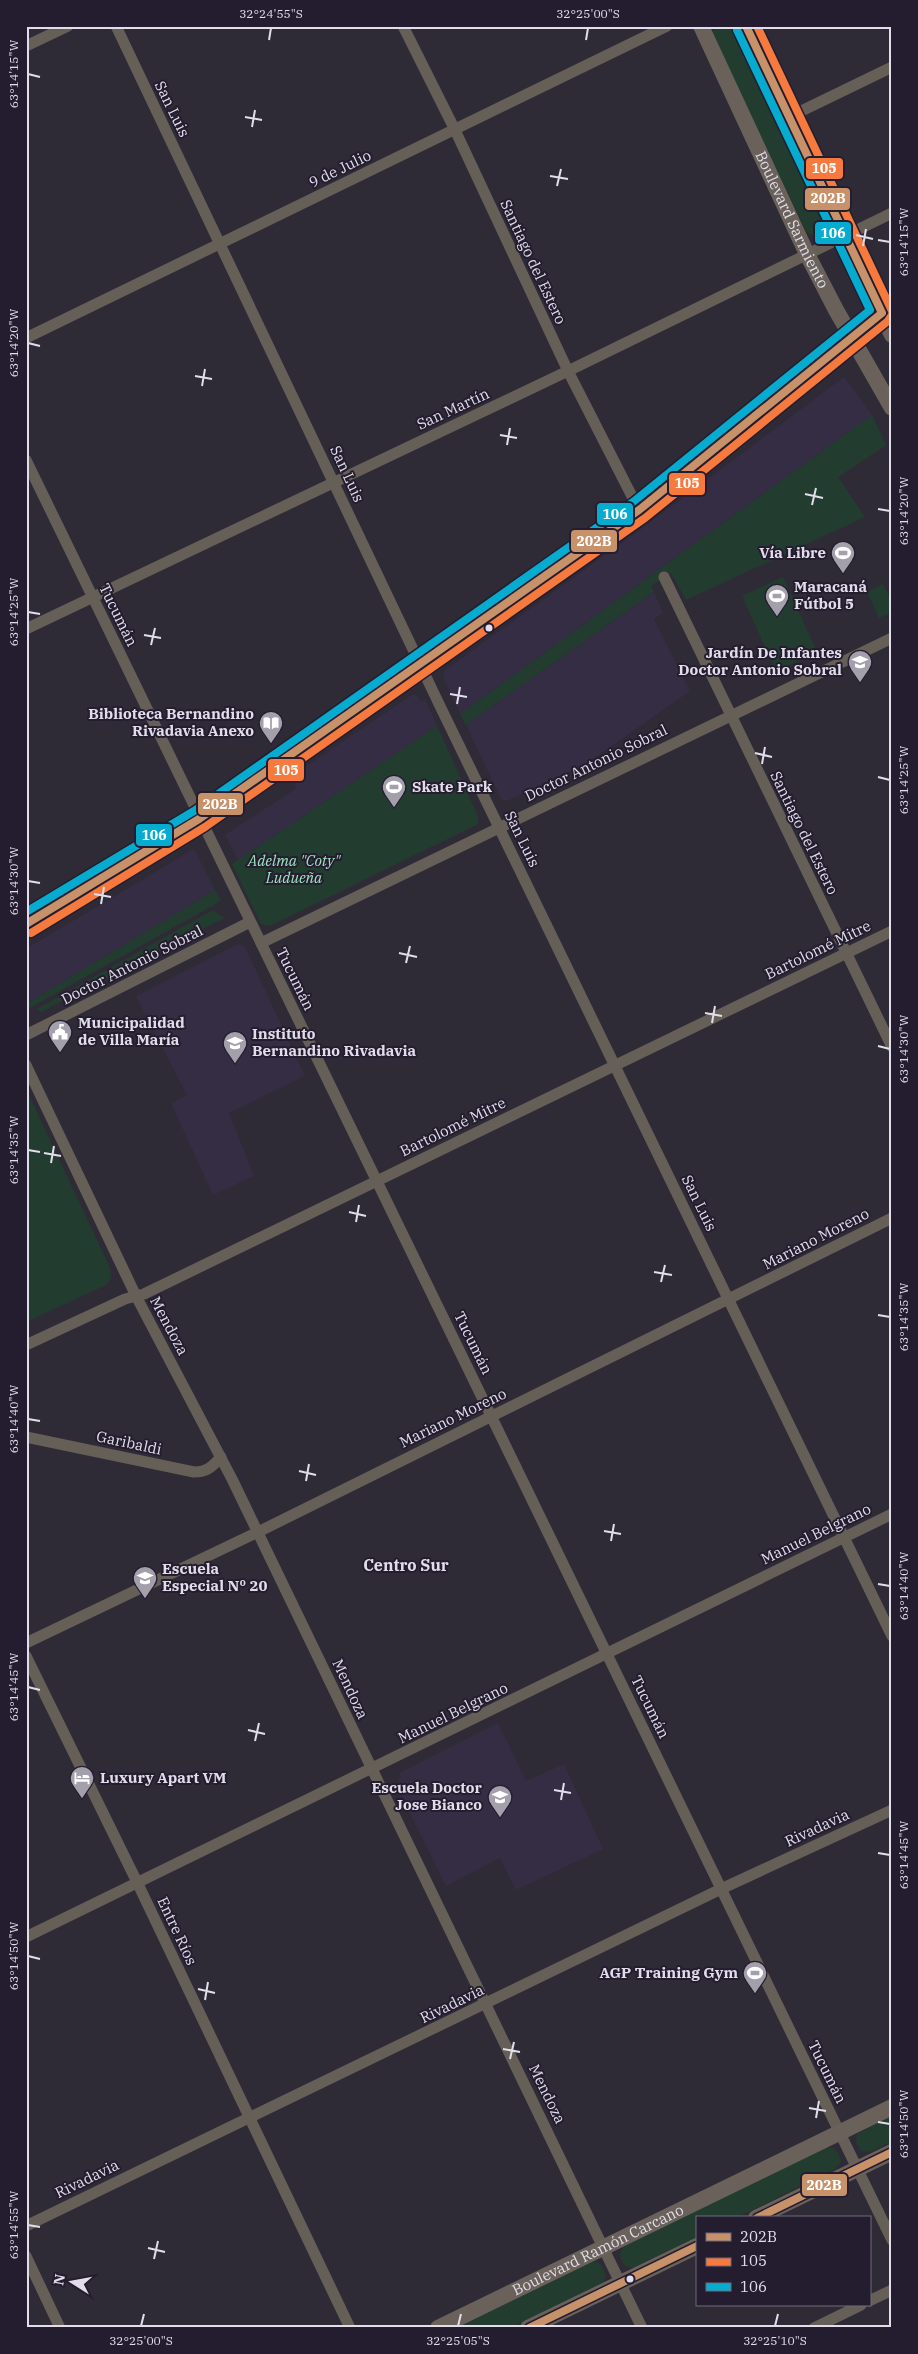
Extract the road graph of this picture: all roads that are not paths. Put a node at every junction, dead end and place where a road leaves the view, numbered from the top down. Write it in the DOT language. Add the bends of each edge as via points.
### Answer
graph roads {
  1 [pos="68,26"];
  2 [pos="116,26"];
  3 [pos="403,26"];
  4 [pos="667,26"];
  5 [pos="701,26"];
  6 [pos="746,26"];
  7 [pos="26,46"];
  8 [pos="892,67"];
  9 [pos="789,117"];
  10 [pos="455,130"];
  11 [pos="892,213"];
  12 [pos="845,236"];
  13 [pos="221,244"];
  14 [pos="807,254"];
  15 [pos="887,309"];
  16 [pos="892,335"];
  17 [pos="26,338"];
  18 [pos="852,338"];
  19 [pos="568,372"];
  20 [pos="892,408"];
  21 [pos="26,460"];
  22 [pos="334,482"];
  23 [pos="639,510"];
  24 [pos="664,577"];
  25 [pos="92,598"];
  26 [pos="26,629"];
  27 [pos="892,638"];
  28 [pos="421,665"];
  29 [pos="730,715"];
  30 [pos="199,819"];
  31 [pos="499,827"];
  32 [pos="250,922"];
  33 [pos="26,924"];
  34 [pos="892,931"];
  35 [pos="261,943"];
  36 [pos="846,953"];
  37 [pos="26,1034"];
  38 [pos="892,1047"];
  39 [pos="26,1065"];
  40 [pos="615,1065"];
  41 [pos="377,1181"];
  42 [pos="892,1218"];
  43 [pos="136,1296"];
  44 [pos="729,1299"];
  45 [pos="26,1345"];
  46 [pos="492,1415"];
  47 [pos="26,1438"];
  48 [pos="221,1457"];
  49 [pos="892,1514"];
  50 [pos="258,1532"];
  51 [pos="844,1538"];
  52 [pos="892,1636"];
  53 [pos="26,1643"];
  54 [pos="608,1654"];
  55 [pos="26,1656"];
  56 [pos="372,1770"];
  57 [pos="892,1810"];
  58 [pos="137,1882"];
  59 [pos="721,1889"];
  60 [pos="26,1937"];
  61 [pos="486,2004"];
  62 [pos="892,2107"];
  63 [pos="249,2118"];
  64 [pos="839,2132"];
  65 [pos="892,2152"];
  66 [pos="857,2169"];
  67 [pos="760,2216"];
  68 [pos="26,2226"];
  69 [pos="892,2240"];
  70 [pos="696,2246"];
  71 [pos="605,2247"];
  72 [pos="26,2256"];
  73 [pos="621,2282"];
  74 [pos="892,2290"];
  75 [pos="870,2301"];
  76 [pos="859,2306"];
  77 [pos="60,2328"];
  78 [pos="350,2328"];
  79 [pos="438,2328"];
  80 [pos="528,2328"];
  81 [pos="642,2328"];
  82 [pos="814,2328"];
  1 -- 7 [label="street"];
  2 -- 13 [label="street, San Luis"];
  3 -- 10 [label="street, Santiago del Estero"];
  4 -- 10 [label="street, 9 de Julio"];
  5 -- 14 [label="main road, Boulevard Sarmiento"];
  6 -- 9 [label="main road"];
  8 -- 9 [label="street"];
  9 -- 12 [label="main road"];
  10 -- 13 [label="street, 9 de Julio"];
  10 -- 19 [label="street, Santiago del Estero"];
  11 -- 12 [label="street, San Martín"];
  12 -- 14 [label="street, San Martín"];
  12 -- 15 [label="main road"];
  13 -- 17 [label="street, 9 de Julio"];
  13 -- 22 [label="street, San Luis"];
  14 -- 18 [label="main road, Boulevard Sarmiento"];
  14 -- 19 [label="street, San Martín"];
  15 -- 16 [label="main road"];
  15 -- 18 [label="main road"];
  18 -- 20 [label="main road, Boulevard Sarmiento"];
  18 -- 23 [label="main road"];
  19 -- 22 [label="street, San Martín"];
  19 -- 23 [label="street, Santiago del Estero"];
  21 -- 25 [label="street, Tucumán"];
  22 -- 25 [label="street, San Martín"];
  22 -- 28 [label="street, San Luis"];
  23 -- 28 [label="main road"];
  24 -- 29 [label="street, Santiago del Estero"];
  25 -- 26 [label="street, San Martín"];
  25 -- 30 [label="street, Tucumán"];
  27 -- 29 [label="street, Doctor Antonio Sobral"];
  28 -- 30 [label="main road"];
  28 -- 31 [label="street, San Luis"];
  29 -- 31 [label="street, Doctor Antonio Sobral"];
  29 -- 36 [label="street, Santiago del Estero"];
  30 -- 32 [label="street, Tucumán"];
  30 -- 33 [label="main road"];
  31 -- 35 [label="street, Doctor Antonio Sobral"];
  31 -- 40 [label="street, San Luis"];
  32 -- 35 [label="street, Tucumán"];
  32 -- 37 [label="street, Doctor Antonio Sobral"];
  34 -- 36 [label="street, Bartolomé Mitre"];
  35 -- 41 [label="street, Tucumán"];
  36 -- 38 [label="street, Santiago del Estero"];
  36 -- 40 [label="street, Bartolomé Mitre"];
  39 -- 43 [label="street, Mendoza"];
  40 -- 41 [label="street, Bartolomé Mitre"];
  40 -- 44 [label="street, San Luis"];
  41 -- 43 [label="street, Bartolomé Mitre"];
  41 -- 46 [label="street, Tucumán"];
  42 -- 44 [label="street, Mariano Moreno"];
  43 -- 45 [label="street, Bartolomé Mitre"];
  43 -- 48 [label="street, Mendoza"];
  44 -- 46 [label="street, Mariano Moreno"];
  44 -- 51 [label="street, San Luis"];
  46 -- 50 [label="street, Mariano Moreno"];
  46 -- 54 [label="street, Tucumán"];
  47 -- 48 [label="street, Garibaldi" via="194,1472 211,1468"];
  48 -- 50 [label="street, Mendoza"];
  49 -- 51 [label="street, Manuel Belgrano"];
  50 -- 53 [label="street, Mariano Moreno"];
  50 -- 56 [label="street, Mendoza"];
  51 -- 52 [label="street, San Luis"];
  51 -- 54 [label="street, Manuel Belgrano"];
  54 -- 56 [label="street, Manuel Belgrano"];
  54 -- 59 [label="street, Tucumán"];
  55 -- 58 [label="street, Entre Ríos"];
  56 -- 58 [label="street, Manuel Belgrano"];
  56 -- 61 [label="street, Mendoza"];
  57 -- 59 [label="street, Rivadavia"];
  58 -- 60 [label="street, Manuel Belgrano"];
  58 -- 63 [label="street, Entre Ríos"];
  59 -- 61 [label="street, Rivadavia"];
  59 -- 64 [label="street, Tucumán"];
  61 -- 63 [label="street, Rivadavia"];
  61 -- 71 [label="street, Mendoza"];
  62 -- 64 [label="main road, Boulevard Ramón Carcano"];
  63 -- 68 [label="street, Rivadavia"];
  63 -- 78 [label="street, Entre Ríos"];
  64 -- 66 [label="street, Tucumán"];
  64 -- 71 [label="main road, Boulevard Ramón Carcano"];
  65 -- 66 [label="main road"];
  66 -- 67 [label="main road"];
  66 -- 69 [label="street, Tucumán"];
  70 -- 73 [label="main road"];
  71 -- 73 [label="street, Mendoza"];
  71 -- 79 [label="main road, Boulevard Ramón Carcano"];
  72 -- 77 [label="street"];
  73 -- 80 [label="main road"];
  73 -- 81 [label="street, Mendoza"];
  74 -- 75 [label="street"];
  76 -- 82 [label="street"];
}
